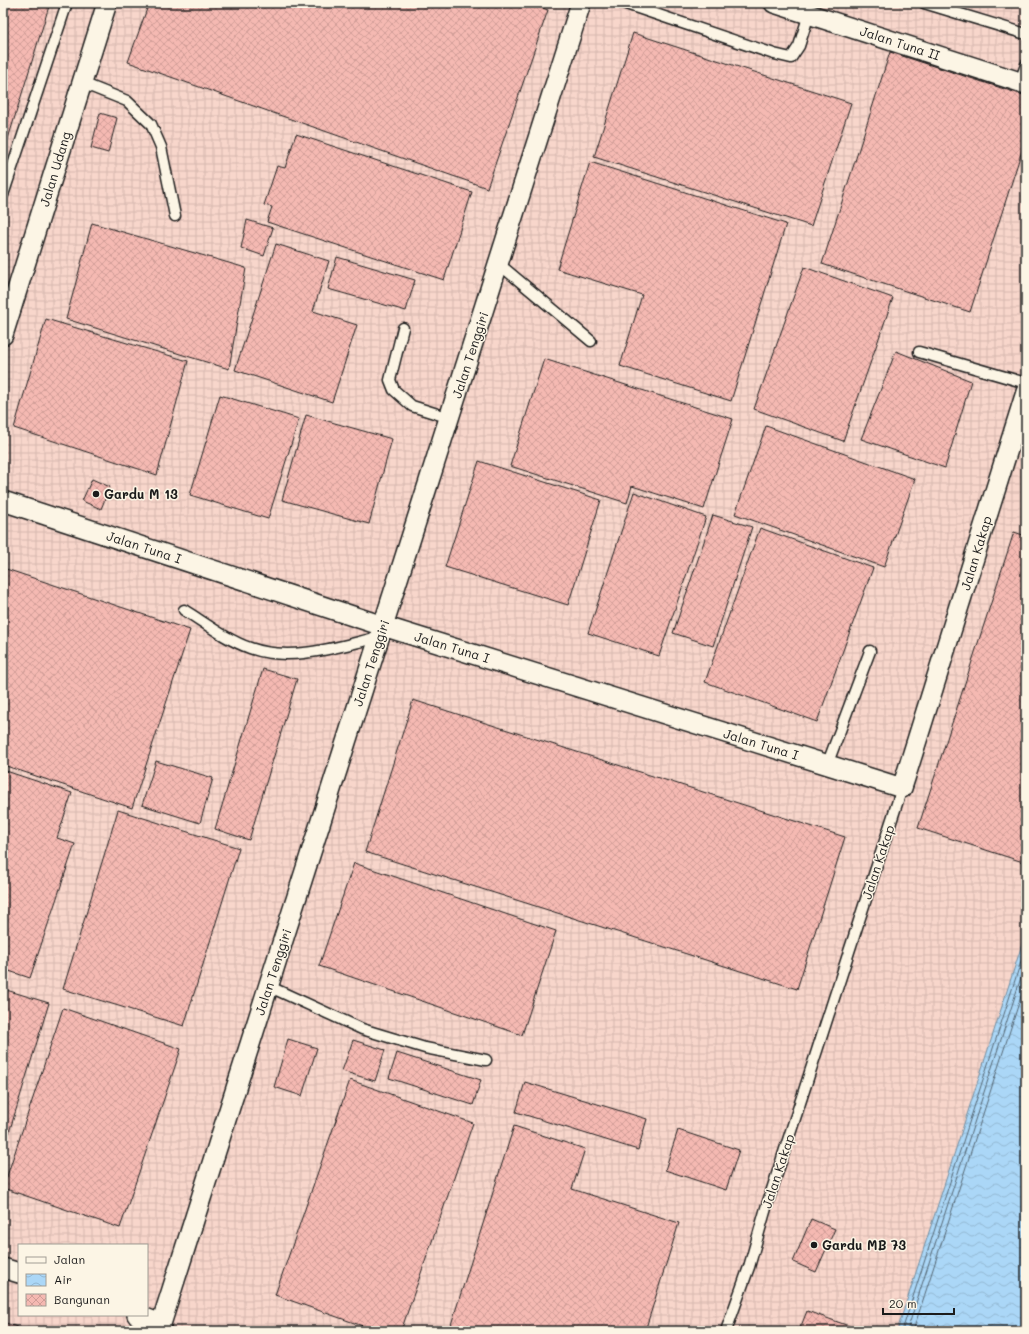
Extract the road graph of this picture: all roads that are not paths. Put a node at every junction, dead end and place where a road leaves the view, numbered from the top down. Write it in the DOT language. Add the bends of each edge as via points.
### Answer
graph roads {
  1 [pos="67,3"];
  2 [pos="107,3"];
  3 [pos="581,3"];
  4 [pos="623,3"];
  5 [pos="774,3"];
  6 [pos="924,3"];
  7 [pos="809,14"];
  8 [pos="1026,34"];
  9 [pos="1024,77"];
  10 [pos="82,84"];
  11 [pos="3,195"];
  12 [pos="175,216"];
  13 [pos="499,264"];
  14 [pos="404,328"];
  15 [pos="3,335"];
  16 [pos="591,341"];
  17 [pos="919,352"];
  18 [pos="1026,383"];
  19 [pos="1026,392"];
  20 [pos="450,418"];
  21 [pos="3,501"];
  22 [pos="184,610"];
  23 [pos="381,631"];
  24 [pos="870,651"];
  25 [pos="827,765"];
  26 [pos="902,788"];
  27 [pos="268,986"];
  28 [pos="486,1060"];
  29 [pos="3,1268"];
  30 [pos="18,1273"];
  31 [pos="139,1316"];
  32 [pos="163,1327"];
  33 [pos="726,1331"];
  1 -- 11 [label="lane"];
  2 -- 10 [label="street, Jalan Udang"];
  3 -- 13 [label="street, Jalan Tenggiri"];
  4 -- 7 [label="lane" via="791,58 799,46"];
  5 -- 7 [label="street, Jalan Tuna II"];
  6 -- 8 [label="lane"];
  7 -- 9 [label="street, Jalan Tuna II"];
  10 -- 12 [label="lane" via="127,101 151,124 160,147"];
  10 -- 15 [label="street, Jalan Udang"];
  13 -- 16 [label="lane"];
  13 -- 20 [label="street, Jalan Tenggiri"];
  14 -- 20 [label="lane" via="390,380 394,390 412,406"];
  17 -- 18 [label="lane"];
  19 -- 26 [label="street, Jalan Kakap"];
  20 -- 23 [label="street, Jalan Tenggiri"];
  21 -- 23 [label="street, Jalan Tuna I"];
  22 -- 23 [label="lane" via="234,641 271,654 324,650"];
  23 -- 25 [label="street, Jalan Tuna I"];
  23 -- 27 [label="street, Jalan Tenggiri"];
  24 -- 25 [label="lane"];
  25 -- 26 [label="street, Jalan Tuna I"];
  26 -- 33 [label="lane, Jalan Kakap" via="749,1267"];
  27 -- 28 [label="lane" via="362,1029 425,1048"];
  27 -- 32 [label="street, Jalan Tenggiri"];
  29 -- 30 [label="street"];
  31 -- 32 [label="street"];
}
